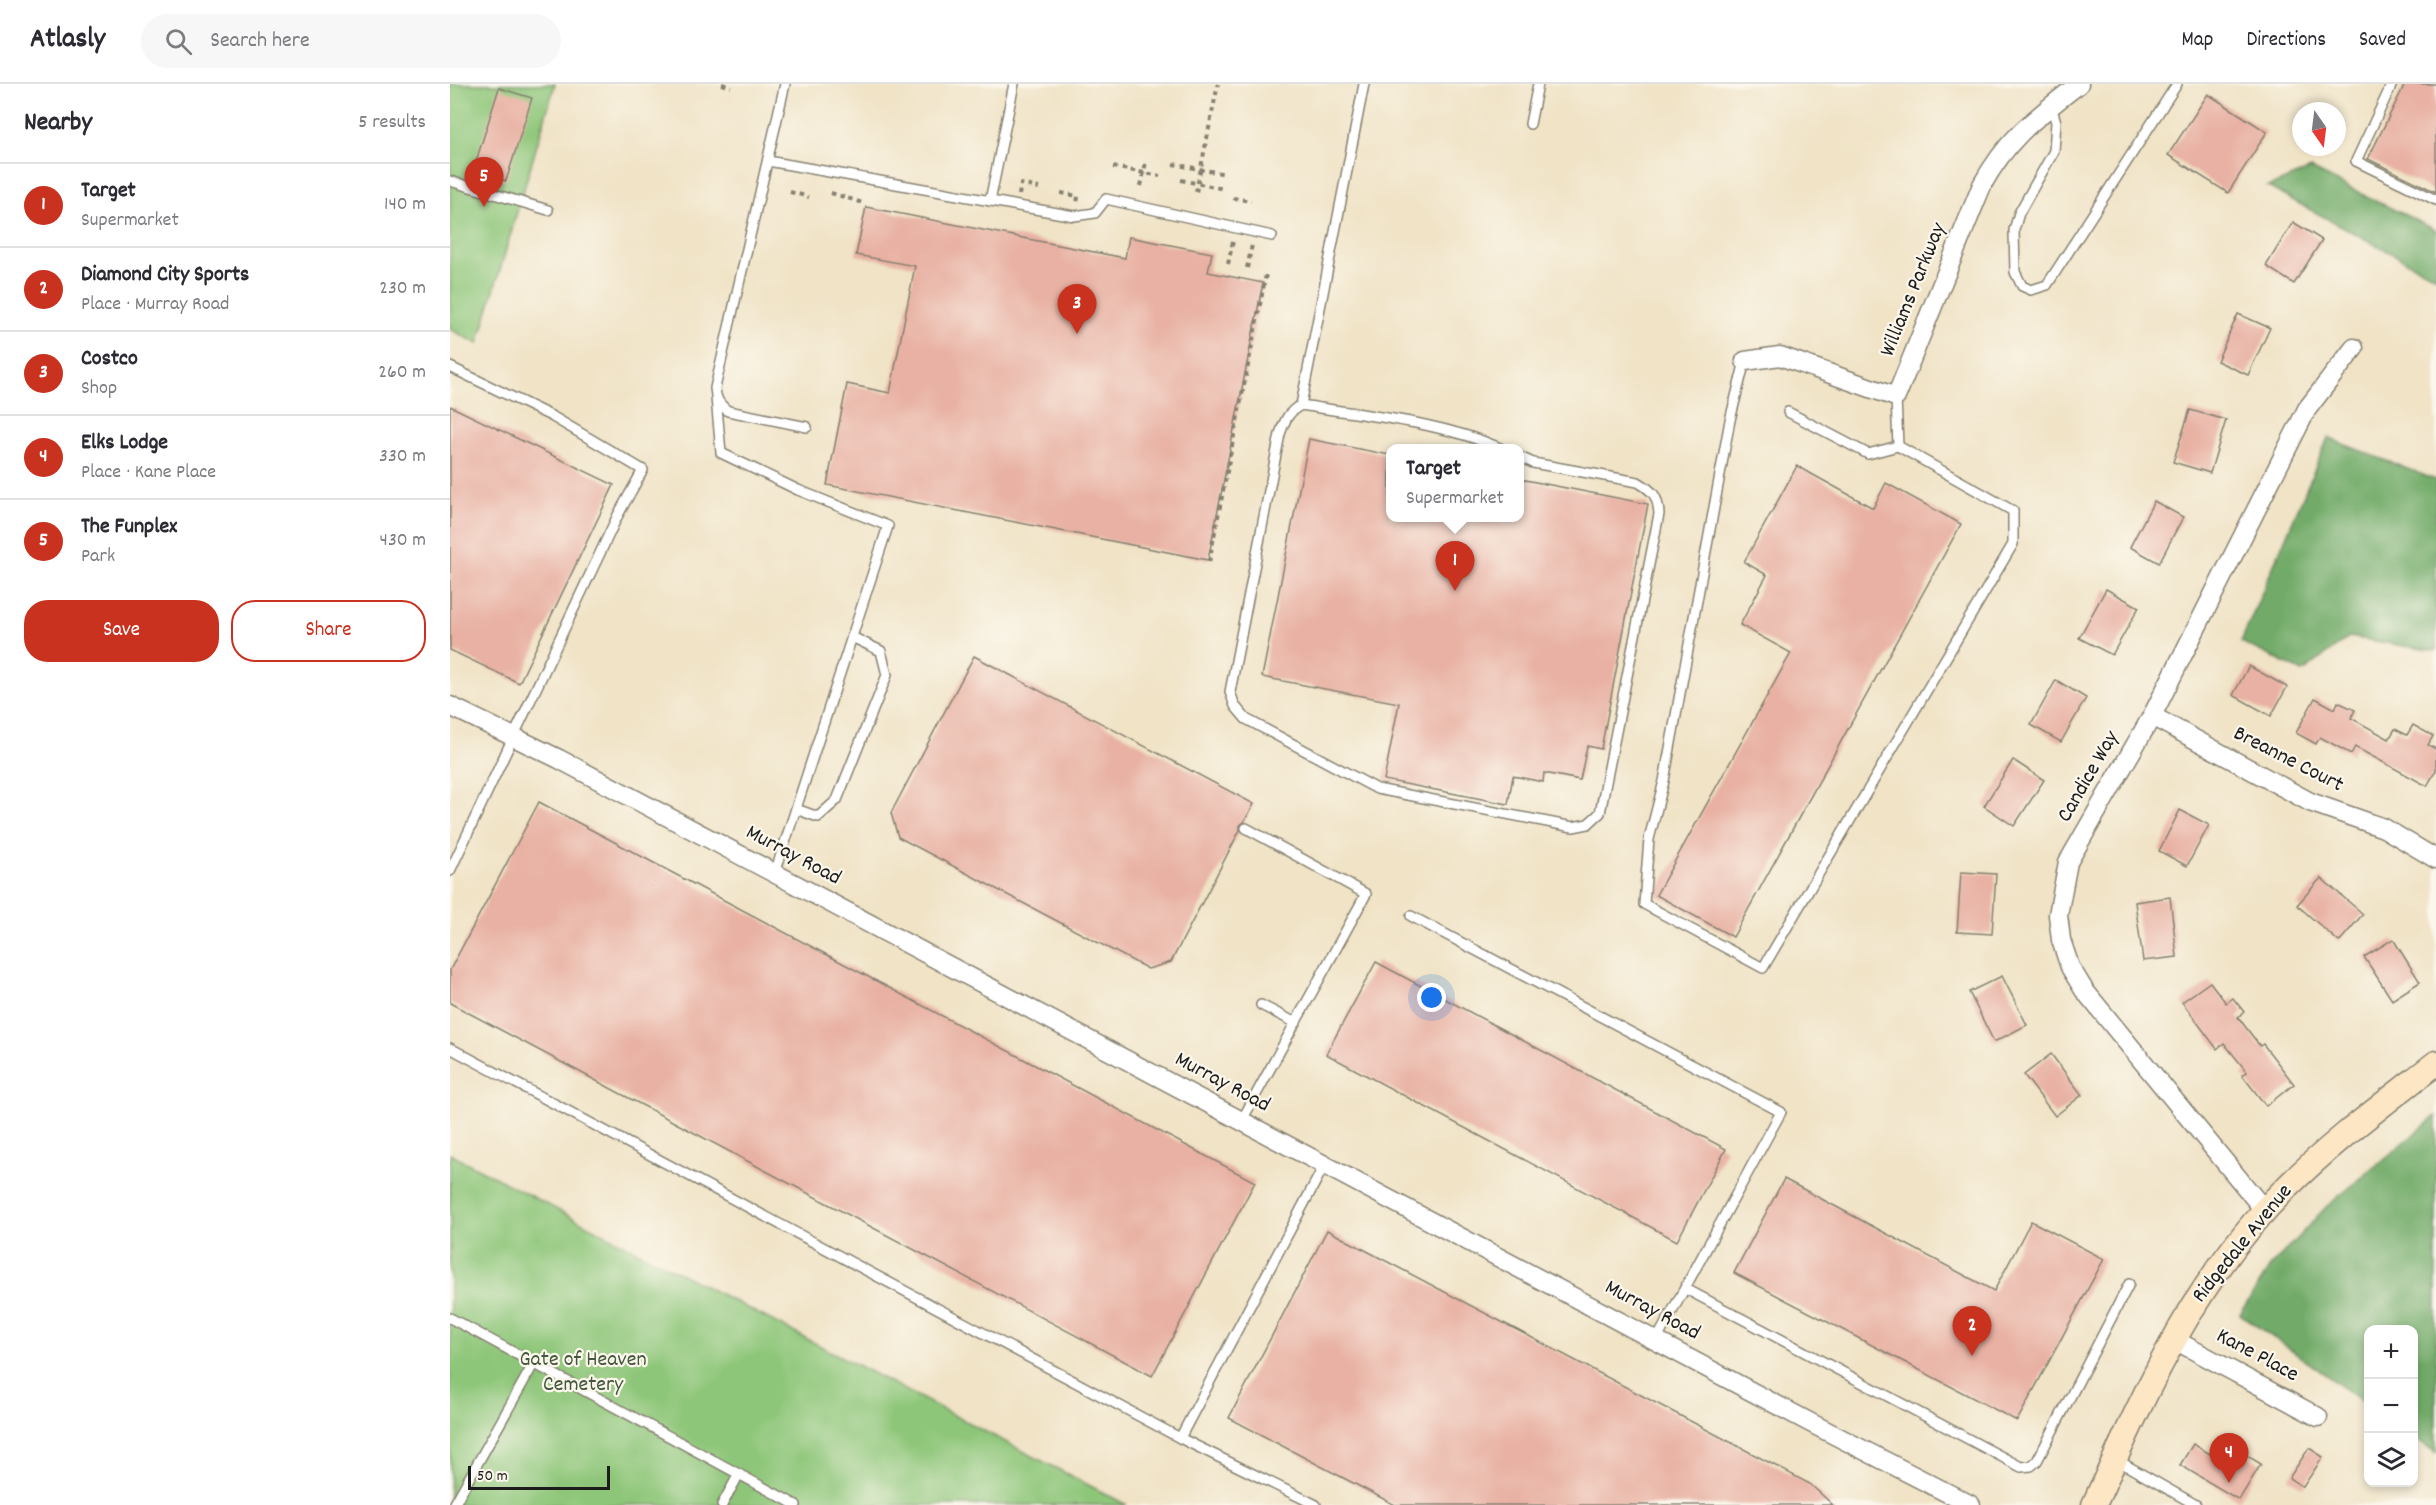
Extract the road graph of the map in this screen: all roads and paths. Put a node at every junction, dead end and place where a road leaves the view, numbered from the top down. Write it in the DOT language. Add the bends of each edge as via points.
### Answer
graph roads {
  1 [pos="722,84"];
  2 [pos="785,84"];
  3 [pos="1014,84"];
  4 [pos="1218,84"];
  5 [pos="1364,84"];
  6 [pos="1538,84"];
  7 [pos="2079,84"];
  8 [pos="2177,84"];
  9 [pos="2392,84"];
  10 [pos="731,87"];
  11 [pos="2051,106"];
  12 [pos="1530,124"];
  13 [pos="768,161"];
  14 [pos="1146,162"];
  15 [pos="1173,164"];
  16 [pos="1113,167"];
  17 [pos="1201,169"];
  18 [pos="1143,173"];
  19 [pos="1226,174"];
  20 [pos="1160,176"];
  21 [pos="1181,180"];
  22 [pos="450,181"];
  23 [pos="1198,184"];
  24 [pos="1141,186"];
  25 [pos="1040,188"];
  26 [pos="1224,189"];
  27 [pos="790,192"];
  28 [pos="831,192"];
  29 [pos="1060,192"];
  30 [pos="1196,192"];
  31 [pos="1019,196"];
  32 [pos="1076,196"];
  33 [pos="809,197"];
  34 [pos="1233,198"];
  35 [pos="2436,200"];
  36 [pos="990,201"];
  37 [pos="1251,201"];
  38 [pos="863,203"];
  39 [pos="548,210"];
  40 [pos="1272,236"];
  41 [pos="1231,249"];
  42 [pos="1251,253"];
  43 [pos="1228,264"];
  44 [pos="1247,268"];
  45 [pos="1266,274"];
  46 [pos="2354,348"];
  47 [pos="1745,361"];
  48 [pos="450,367"];
  49 [pos="716,397"];
  50 [pos="1896,397"];
  51 [pos="1301,405"];
  52 [pos="1788,412"];
  53 [pos="807,427"];
  54 [pos="1491,444"];
  55 [pos="1898,446"];
  56 [pos="1524,459"];
  57 [pos="1209,562"];
  58 [pos="852,637"];
  59 [pos="450,706"];
  60 [pos="2152,716"];
  61 [pos="513,737"];
  62 [pos="796,809"];
  63 [pos="1246,828"];
  64 [pos="2436,859"];
  65 [pos="450,871"];
  66 [pos="775,873"];
  67 [pos="1411,916"];
  68 [pos="1261,1005"];
  69 [pos="1296,1023"];
  70 [pos="450,1048"];
  71 [pos="2436,1063"];
  72 [pos="1242,1120"];
  73 [pos="1325,1164"];
  74 [pos="2265,1211"];
  75 [pos="2129,1284"];
  76 [pos="1686,1289"];
  77 [pos="450,1318"];
  78 [pos="2173,1339"];
  79 [pos="1656,1341"];
  80 [pos="534,1363"];
  81 [pos="2318,1417"];
  82 [pos="1180,1438"];
  83 [pos="2115,1459"];
  84 [pos="739,1474"];
  85 [pos="1959,1502"];
  86 [pos="454,1505"];
  87 [pos="722,1505"];
  88 [pos="796,1505"];
  89 [pos="1316,1505"];
  90 [pos="2094,1505"];
  91 [pos="2196,1505"];
  1 -- 10 [label="path"];
  2 -- 13 [label="lane"];
  3 -- 36 [label="lane"];
  4 -- 17 [label="path"];
  5 -- 51 [label="lane"];
  6 -- 12 [label="lane"];
  7 -- 11 [label="street, Williams Parkway"];
  8 -- 11 [label="lane" via="2047,285 2031,290 2022,286 2015,272 2014,230 2019,213 2054,151 2056,122"];
  9 -- 35 [label="lane" via="2356,161"];
  11 -- 50 [label="street, Williams Parkway" via="2013,139 1994,162"];
  13 -- 36 [label="lane"];
  13 -- 49 [label="lane"];
  14 -- 18 [label="path"];
  15 -- 17 [label="path"];
  16 -- 18 [label="path"];
  17 -- 19 [label="path"];
  17 -- 23 [label="path"];
  18 -- 20 [label="path"];
  18 -- 24 [label="path"];
  21 -- 23 [label="path"];
  22 -- 39 [label="lane"];
  23 -- 26 [label="path"];
  23 -- 30 [label="path"];
  25 -- 31 [label="path" via="1021,184"];
  27 -- 33 [label="path"];
  28 -- 38 [label="path"];
  29 -- 32 [label="path"];
  34 -- 37 [label="path"];
  36 -- 40 [label="lane" via="1086,216 1095,213 1106,199"];
  41 -- 43 [label="path"];
  42 -- 44 [label="path"];
  45 -- 57 [label="path"];
  46 -- 60 [label="street, Candice Way" via="2307,409"];
  47 -- 50 [label="street" via="1780,356"];
  47 -- 55 [label="lane" via="1730,420 1664,781 1649,839 1644,904 1763,968 2013,544 2013,511"];
  48 -- 61 [label="lane" via="553,417 643,470"];
  49 -- 53 [label="lane" via="728,411"];
  49 -- 58 [label="lane" via="721,453 798,490 888,526"];
  50 -- 55 [label="lane"];
  51 -- 54 [label="lane" via="1445,429"];
  51 -- 56 [label="lane" via="1286,417 1280,434 1230,692 1235,706 1246,719 1377,789 1573,827 1588,824 1600,813 1659,514 1658,500 1652,490 1638,482"];
  52 -- 55 [label="lane" via="1868,454"];
  58 -- 62 [label="lane"];
  58 -- 62 [label="lane" via="881,651 887,675 837,800 818,817"];
  59 -- 61 [label="street, Murray Road"];
  60 -- 64 [label="street, Breanne Court" via="2310,802 2384,828"];
  60 -- 74 [label="street, Candice Way" via="2067,862 2058,915 2061,940 2070,967 2085,990"];
  61 -- 65 [label="lane"];
  61 -- 66 [label="street, Murray Road"];
  62 -- 66 [label="lane"];
  63 -- 69 [label="lane" via="1366,894"];
  66 -- 72 [label="street, Murray Road"];
  67 -- 76 [label="lane" via="1781,1112"];
  68 -- 69 [label="lane"];
  69 -- 72 [label="lane"];
  70 -- 82 [label="lane"];
  71 -- 74 [label="main road, Ridgedale Avenue" via="2342,1137"];
  72 -- 73 [label="street, Murray Road"];
  73 -- 79 [label="street, Murray Road"];
  73 -- 82 [label="lane"];
  74 -- 78 [label="main road, Ridgedale Avenue" via="2214,1274"];
  75 -- 76 [label="lane" via="2037,1461 2021,1467"];
  76 -- 79 [label="lane"];
  77 -- 80 [label="lane"];
  78 -- 81 [label="street, Kane Place"];
  78 -- 83 [label="main road, Ridgedale Avenue"];
  79 -- 85 [label="street, Murray Road"];
  80 -- 84 [label="lane"];
  80 -- 86 [label="lane"];
  82 -- 89 [label="lane"];
  83 -- 90 [label="main road, Ridgedale Avenue"];
  83 -- 91 [label="lane"];
  84 -- 87 [label="lane"];
  84 -- 88 [label="lane"];
}
